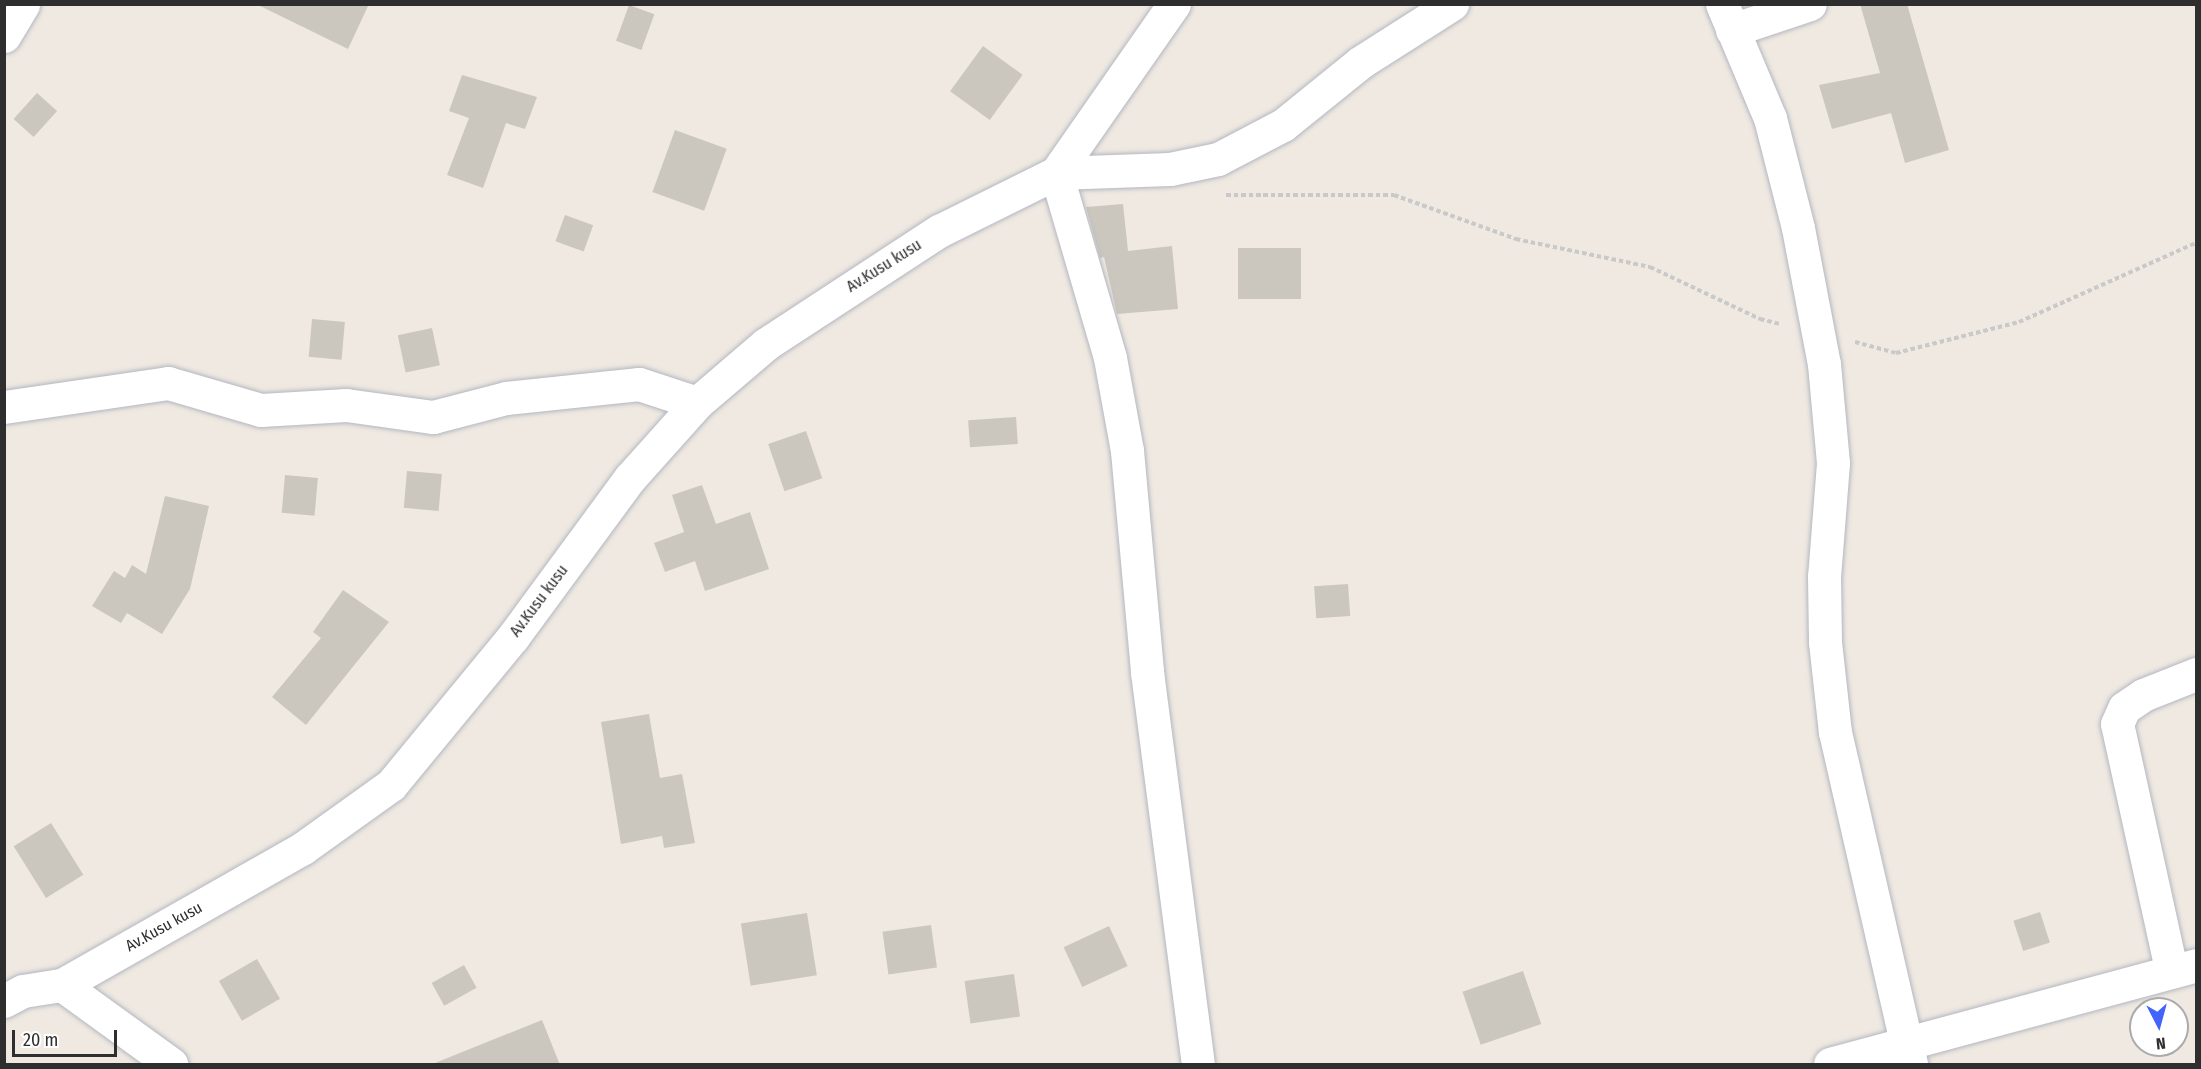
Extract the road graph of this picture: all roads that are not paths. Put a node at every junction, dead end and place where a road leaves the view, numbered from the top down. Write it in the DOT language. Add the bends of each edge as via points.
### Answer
graph roads {
  1 [pos="23,4"];
  2 [pos="1174,4"];
  3 [pos="1452,4"];
  4 [pos="1810,4"];
  5 [pos="1727,17"];
  6 [pos="4,36"];
  7 [pos="1056,173"];
  8 [pos="697,404"];
  9 [pos="4,407"];
  10 [pos="2196,674"];
  11 [pos="2184,967"];
  12 [pos="62,985"];
  13 [pos="4,1001"];
  14 [pos="1908,1054"];
  15 [pos="171,1065"];
  16 [pos="1198,1065"];
  17 [pos="1830,1065"];
  1 -- 6 [label="street"];
  2 -- 7 [label="street"];
  3 -- 7 [label="street" via="1361,62 1283,125 1218,159 1170,169"];
  4 -- 5 [label="street"];
  5 -- 14 [label="street" via="1770,118 1818,332 1833,463 1824,576 1835,732"];
  7 -- 8 [label="street, Av.Kusu kusu" via="939,231 845,290 766,344"];
  7 -- 16 [label="street" via="1110,358 1127,451 1147,672"];
  8 -- 9 [label="street" via="639,384 506,398 433,417 346,405 261,410 168,383"];
  8 -- 12 [label="street, Av.Kusu kusu" via="630,478 513,637 391,785 303,849"];
  10 -- 11 [label="street" via="2143,695 2124,708 2117,724"];
  11 -- 14 [label="street"];
  12 -- 13 [label="street, Av.Kusu kusu" via="23,991"];
  12 -- 15 [label="street"];
  14 -- 17 [label="street"];
}
